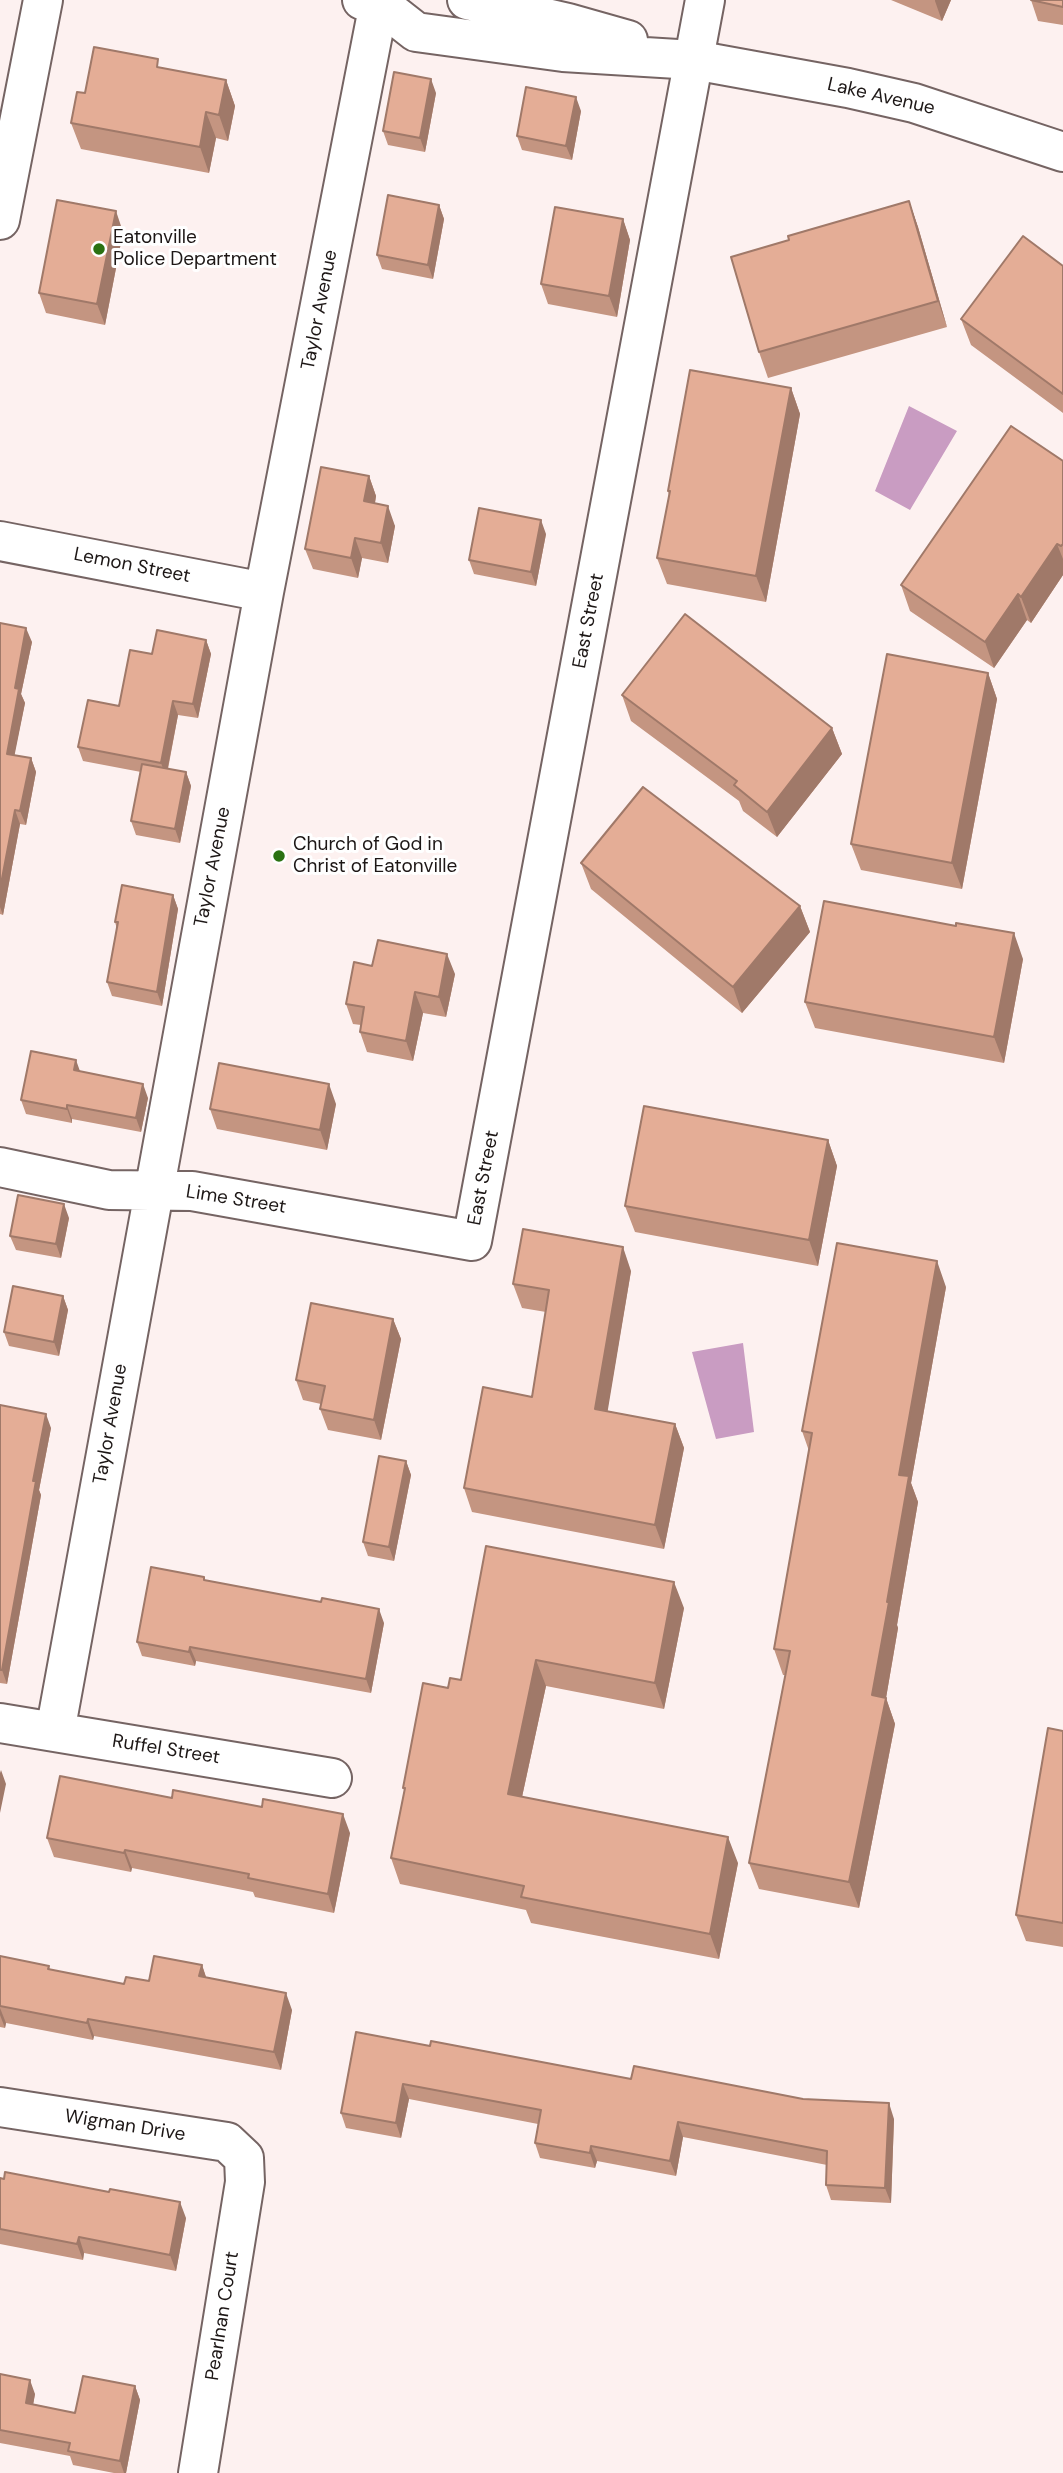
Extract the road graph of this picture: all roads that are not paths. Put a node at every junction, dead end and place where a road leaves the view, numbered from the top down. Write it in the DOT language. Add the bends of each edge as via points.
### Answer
graph roads {
  1 [pos="43,0"];
  2 [pos="467,0"];
  3 [pos="705,0"];
  4 [pos="377,1"];
  5 [pos="694,60"];
  6 [pos="1063,152"];
  7 [pos="0,220"];
  8 [pos="0,541"];
  9 [pos="264,592"];
  10 [pos="0,1167"];
  11 [pos="153,1192"];
  12 [pos="472,1241"];
  13 [pos="0,1723"];
  14 [pos="55,1732"];
  15 [pos="332,1778"];
  16 [pos="0,2107"];
  17 [pos="244,2158"];
  18 [pos="198,2473"];
  1 -- 7 [label="street"];
  2 -- 5 [label="street" via="568,23"];
  3 -- 5 [label="street, East Street"];
  4 -- 5 [label="street" via="416,32 563,52"];
  4 -- 9 [label="street, Taylor Avenue"];
  5 -- 6 [label="street, Lake Avenue" via="914,103"];
  5 -- 12 [label="street, East Street"];
  8 -- 9 [label="street, Lemon Street"];
  9 -- 11 [label="street, Taylor Avenue"];
  10 -- 11 [label="street, Lime Street" via="108,1190"];
  11 -- 12 [label="street, Lime Street" via="192,1191"];
  11 -- 14 [label="street, Taylor Avenue"];
  13 -- 14 [label="street, Ruffel Street"];
  14 -- 15 [label="street, Ruffel Street"];
  16 -- 17 [label="street, Wigman Drive" via="227,2142"];
  17 -- 18 [label="street, Pearlnan Court" via="245,2182"];
}
